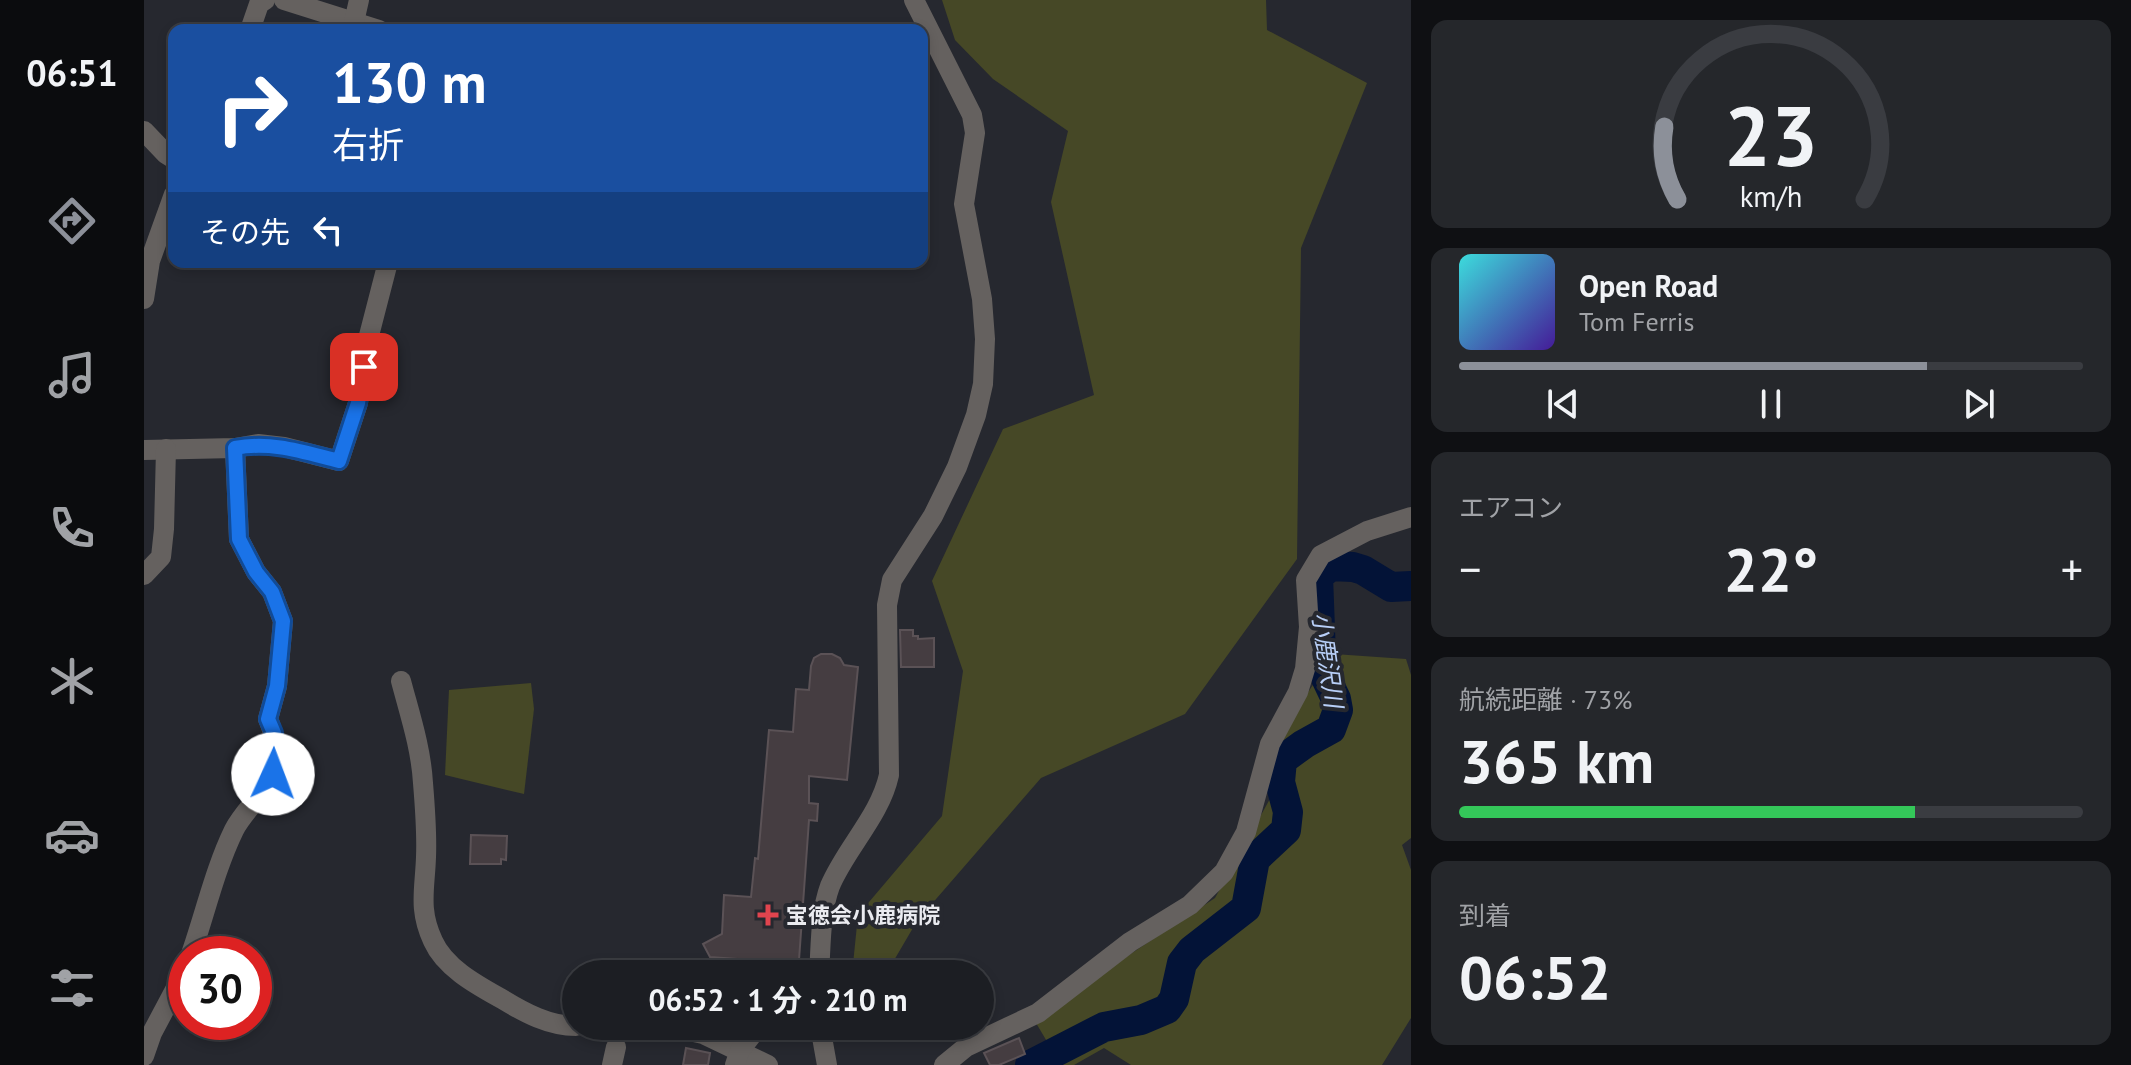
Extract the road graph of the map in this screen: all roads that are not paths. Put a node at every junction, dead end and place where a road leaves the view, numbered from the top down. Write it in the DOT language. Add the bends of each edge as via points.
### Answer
graph roads {
  1 [pos="265,0"];
  2 [pos="284,0"];
  3 [pos="359,0"];
  4 [pos="914,0"];
  5 [pos="354,22"];
  6 [pos="252,24"];
  7 [pos="360,24"];
  8 [pos="926,24"];
  9 [pos="928,28"];
  10 [pos="144,131"];
  11 [pos="168,153"];
  12 [pos="168,224"];
  13 [pos="386,268"];
  14 [pos="144,299"];
  15 [pos="235,448"];
  16 [pos="166,449"];
  17 [pos="144,450"];
  18 [pos="1411,517"];
  19 [pos="144,575"];
  20 [pos="401,681"];
  21 [pos="197,936"];
  22 [pos="820,960"];
  23 [pos="168,1003"];
  24 [pos="562,1025"];
  25 [pos="712,1040"];
  26 [pos="749,1040"];
  27 [pos="823,1040"];
  28 [pos="144,1056"];
  29 [pos="737,1058"];
  30 [pos="768,1065"];
  31 [pos="827,1065"];
  32 [pos="944,1065"];
  1 -- 6 [label="street"];
  2 -- 5 [label="street"];
  3 -- 5 [label="street"];
  4 -- 8 [label="street"];
  5 -- 7 [label="street"];
  9 -- 22 [label="street" via="972,115 975,133 964,204 982,299 983,384 957,467 892,580 887,605 889,775 830,886"];
  10 -- 11 [label="street"];
  12 -- 14 [label="street" via="150,261"];
  13 -- 15 [label="street" via="358,403 339,461 284,447"];
  15 -- 16 [label="street"];
  15 -- 21 [label="street" via="239,539 272,592 283,621 268,719 275,756 273,774 233,833"];
  16 -- 17 [label="street"];
  16 -- 19 [label="street" via="161,557"];
  18 -- 32 [label="street" via="1367,531 1321,555 1306,580 1305,669 1270,744 1246,832 1224,872 1190,905 1130,942 1038,1013 966,1047"];
  20 -- 24 [label="street" via="423,781 426,857 421,892 433,941 445,960 486,990 524,1012"];
  23 -- 28 [label="street"];
  25 -- 29 [label="street"];
  26 -- 29 [label="street"];
  27 -- 31 [label="street"];
  29 -- 30 [label="street"];
}
